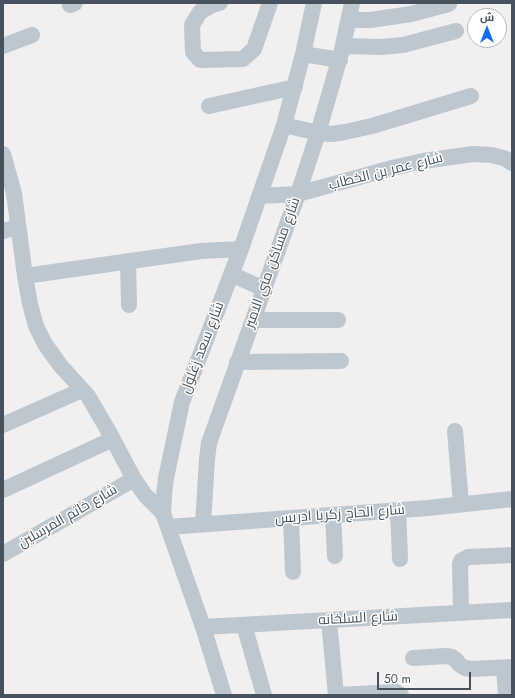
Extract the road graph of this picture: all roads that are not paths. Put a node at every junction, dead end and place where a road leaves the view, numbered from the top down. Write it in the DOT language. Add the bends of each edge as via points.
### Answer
graph roads {
  1 [pos="220,3"];
  2 [pos="270,3"];
  3 [pos="314,3"];
  4 [pos="352,3"];
  5 [pos="449,4"];
  6 [pos="349,20"];
  7 [pos="456,31"];
  8 [pos="32,35"];
  9 [pos="3,46"];
  10 [pos="342,53"];
  11 [pos="303,54"];
  12 [pos="294,87"];
  13 [pos="471,96"];
  14 [pos="209,106"];
  15 [pos="284,125"];
  16 [pos="318,133"];
  17 [pos="3,154"];
  18 [pos="512,163"];
  19 [pos="298,194"];
  20 [pos="260,196"];
  21 [pos="11,229"];
  22 [pos="241,249"];
  23 [pos="128,261"];
  24 [pos="231,274"];
  25 [pos="25,276"];
  26 [pos="264,289"];
  27 [pos="129,305"];
  28 [pos="253,320"];
  29 [pos="338,320"];
  30 [pos="341,360"];
  31 [pos="238,362"];
  32 [pos="82,390"];
  33 [pos="3,425"];
  34 [pos="455,431"];
  35 [pos="113,440"];
  36 [pos="134,479"];
  37 [pos="3,490"];
  38 [pos="512,499"];
  39 [pos="461,504"];
  40 [pos="398,510"];
  41 [pos="333,515"];
  42 [pos="290,518"];
  43 [pos="166,520"];
  44 [pos="203,524"];
  45 [pos="3,554"];
  46 [pos="512,555"];
  47 [pos="335,556"];
  48 [pos="400,559"];
  49 [pos="293,572"];
  50 [pos="512,610"];
  51 [pos="461,613"];
  52 [pos="329,620"];
  53 [pos="244,625"];
  54 [pos="203,627"];
  55 [pos="413,658"];
  56 [pos="508,667"];
  57 [pos="224,695"];
  58 [pos="264,695"];
  59 [pos="336,695"];
  60 [pos="401,695"];
  61 [pos="506,695"];
  1 -- 2 [label="street" via="200,12 192,25 193,52 200,60 243,59 254,49"];
  3 -- 11 [label="street, شارع سعد زغلول"];
  4 -- 6 [label="street, شارع مساكن مني الامير"];
  5 -- 6 [label="street" via="391,18"];
  6 -- 10 [label="street, شارع مساكن مني الامير"];
  7 -- 10 [label="street" via="403,45"];
  8 -- 9 [label="street"];
  10 -- 11 [label="street"];
  10 -- 16 [label="street, شارع مساكن مني الامير"];
  11 -- 12 [label="street, شارع سعد زغلول"];
  12 -- 14 [label="street"];
  12 -- 15 [label="street, شارع سعد زغلول"];
  13 -- 16 [label="street" via="359,130 332,134"];
  15 -- 16 [label="street"];
  15 -- 20 [label="street, شارع سعد زغلول"];
  16 -- 19 [label="street, شارع مساكن مني الامير"];
  17 -- 21 [label="street" via="14,193"];
  18 -- 19 [label="street, شارع عمر بن الخطاب" via="491,155 445,157 392,168"];
  19 -- 20 [label="street, شارع عمر بن الخطاب"];
  19 -- 26 [label="street, شارع مساكن مني الامير"];
  20 -- 22 [label="street, شارع سعد زغلول"];
  21 -- 25 [label="street"];
  22 -- 23 [label="street" via="201,251"];
  22 -- 24 [label="street, شارع سعد زغلول"];
  23 -- 25 [label="street"];
  23 -- 27 [label="street"];
  24 -- 26 [label="street"];
  24 -- 43 [label="street, شارع سعد زغلول" via="182,402 166,478"];
  25 -- 32 [label="street" via="36,326 44,344"];
  26 -- 28 [label="street, شارع مساكن مني الامير"];
  28 -- 29 [label="street"];
  28 -- 31 [label="street, شارع مساكن مني الامير"];
  30 -- 31 [label="street"];
  31 -- 44 [label="street, شارع مساكن مني الامير" via="209,443"];
  32 -- 33 [label="street"];
  32 -- 35 [label="street"];
  34 -- 39 [label="street"];
  35 -- 36 [label="street"];
  35 -- 37 [label="street"];
  36 -- 43 [label="street"];
  36 -- 45 [label="street, شارع خاتم المرسلين"];
  38 -- 39 [label="street, شارع الحاج زكريا ادريس"];
  39 -- 40 [label="street, شارع الحاج زكريا ادريس"];
  40 -- 41 [label="street, شارع الحاج زكريا ادريس"];
  40 -- 48 [label="street"];
  41 -- 42 [label="street, شارع الحاج زكريا ادريس"];
  41 -- 47 [label="street"];
  42 -- 44 [label="street, شارع الحاج زكريا ادريس"];
  42 -- 49 [label="street"];
  43 -- 44 [label="street, شارع الحاج زكريا ادريس"];
  43 -- 54 [label="street, شارع سعد زغلول"];
  46 -- 51 [label="street" via="468,557 461,561"];
  50 -- 51 [label="street, شارع السلخانه"];
  51 -- 52 [label="street, شارع السلخانه"];
  52 -- 53 [label="street, شارع السلخانه"];
  52 -- 59 [label="street"];
  53 -- 54 [label="street, شارع السلخانه"];
  53 -- 58 [label="street"];
  54 -- 57 [label="street, شارع سعد زغلول"];
  55 -- 56 [label="street" via="452,657 470,670"];
  56 -- 61 [label="street"];
  59 -- 60 [label="street" via="396,692"];
}
